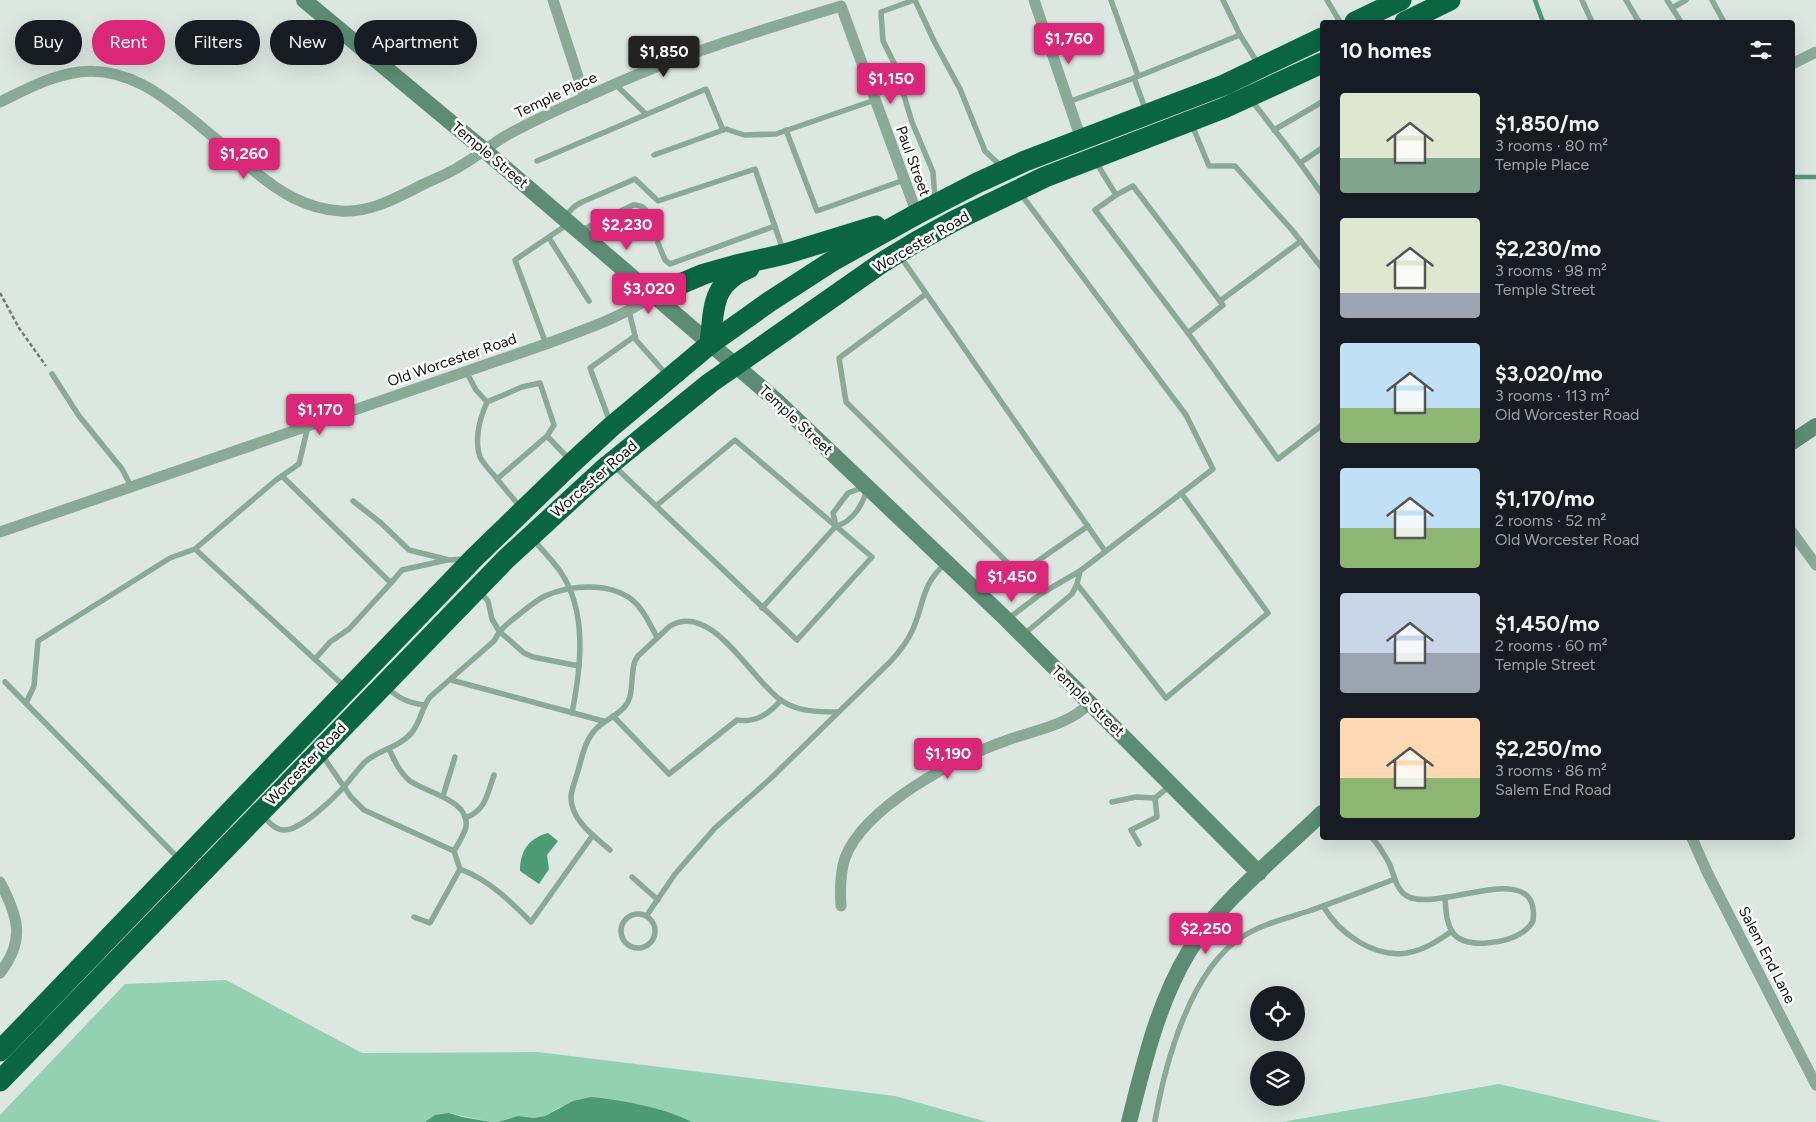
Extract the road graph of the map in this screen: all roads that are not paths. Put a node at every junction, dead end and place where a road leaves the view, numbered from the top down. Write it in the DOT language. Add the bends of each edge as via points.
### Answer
graph roads {
  1 [pos="304,0"];
  2 [pos="552,0"];
  3 [pos="914,0"];
  4 [pos="1034,0"];
  5 [pos="1111,0"];
  6 [pos="1223,0"];
  7 [pos="1327,0"];
  8 [pos="1401,0"];
  9 [pos="1450,0"];
  10 [pos="1582,0"];
  11 [pos="1626,0"];
  12 [pos="1667,0"];
  13 [pos="1686,0"];
  14 [pos="1712,0"];
  15 [pos="840,3"];
  16 [pos="1672,8"];
  17 [pos="1339,20"];
  18 [pos="1359,20"];
  19 [pos="1409,20"];
  20 [pos="1591,20"];
  21 [pos="1638,20"];
  22 [pos="1680,20"];
  23 [pos="1723,20"];
  24 [pos="1240,35"];
  25 [pos="1320,39"];
  26 [pos="1816,52"];
  27 [pos="1795,62"];
  28 [pos="1320,64"];
  29 [pos="1261,68"];
  30 [pos="1136,77"];
  31 [pos="615,84"];
  32 [pos="1250,97"];
  33 [pos="585,98"];
  34 [pos="875,100"];
  35 [pos="0,102"];
  36 [pos="1068,102"];
  37 [pos="1320,103"];
  38 [pos="646,114"];
  39 [pos="1147,115"];
  40 [pos="1190,122"];
  41 [pos="723,130"];
  42 [pos="786,130"];
  43 [pos="1274,130"];
  44 [pos="1081,139"];
  45 [pos="1320,149"];
  46 [pos="484,150"];
  47 [pos="654,155"];
  48 [pos="1093,158"];
  49 [pos="537,160"];
  50 [pos="1300,163"];
  51 [pos="1005,170"];
  52 [pos="904,180"];
  53 [pos="1017,189"];
  54 [pos="1320,191"];
  55 [pos="1116,195"];
  56 [pos="936,204"];
  57 [pos="917,214"];
  58 [pos="571,224"];
  59 [pos="775,226"];
  60 [pos="653,228"];
  61 [pos="549,238"];
  62 [pos="1301,241"];
  63 [pos="658,243"];
  64 [pos="898,253"];
  65 [pos="785,254"];
  66 [pos="1320,265"];
  67 [pos="926,294"];
  68 [pos="654,295"];
  69 [pos="589,301"];
  70 [pos="1220,301"];
  71 [pos="629,311"];
  72 [pos="1188,333"];
  73 [pos="635,336"];
  74 [pos="546,344"];
  75 [pos="710,344"];
  76 [pos="735,365"];
  77 [pos="466,372"];
  78 [pos="52,374"];
  79 [pos="669,377"];
  80 [pos="486,402"];
  81 [pos="308,426"];
  82 [pos="1816,426"];
  83 [pos="611,427"];
  84 [pos="1320,427"];
  85 [pos="547,436"];
  86 [pos="1795,440"];
  87 [pos="572,463"];
  88 [pos="611,463"];
  89 [pos="282,476"];
  90 [pos="497,479"];
  91 [pos="867,486"];
  92 [pos="132,488"];
  93 [pos="1181,493"];
  94 [pos="353,501"];
  95 [pos="656,506"];
  96 [pos="523,510"];
  97 [pos="836,526"];
  98 [pos="1088,526"];
  99 [pos="0,532"];
  100 [pos="530,536"];
  101 [pos="1795,536"];
  102 [pos="195,549"];
  103 [pos="1105,552"];
  104 [pos="474,558"];
  105 [pos="449,560"];
  106 [pos="947,563"];
  107 [pos="1816,565"];
  108 [pos="1080,571"];
  109 [pos="391,583"];
  110 [pos="1077,584"];
  111 [pos="476,588"];
  112 [pos="569,589"];
  113 [pos="762,608"];
  114 [pos="1007,620"];
  115 [pos="499,631"];
  116 [pos="1022,636"];
  117 [pos="657,637"];
  118 [pos="315,659"];
  119 [pos="579,666"];
  120 [pos="451,680"];
  121 [pos="5,682"];
  122 [pos="383,685"];
  123 [pos="348,690"];
  124 [pos="782,700"];
  125 [pos="26,703"];
  126 [pos="1090,703"];
  127 [pos="424,704"];
  128 [pos="838,712"];
  129 [pos="572,713"];
  130 [pos="613,716"];
  131 [pos="603,722"];
  132 [pos="389,749"];
  133 [pos="318,752"];
  134 [pos="455,757"];
  135 [pos="494,775"];
  136 [pos="1172,785"];
  137 [pos="343,787"];
  138 [pos="442,796"];
  139 [pos="1155,798"];
  140 [pos="1112,802"];
  141 [pos="260,812"];
  142 [pos="1320,815"];
  143 [pos="466,818"];
  144 [pos="593,835"];
  145 [pos="1374,840"];
  146 [pos="1693,840"];
  147 [pos="1139,844"];
  148 [pos="610,850"];
  149 [pos="454,851"];
  150 [pos="182,862"];
  151 [pos="460,869"];
  152 [pos="1259,873"];
  153 [pos="632,877"];
  154 [pos="1395,879"];
  155 [pos="0,882"];
  156 [pos="4,897"];
  157 [pos="1445,899"];
  158 [pos="658,900"];
  159 [pos="841,906"];
  160 [pos="1323,906"];
  161 [pos="648,916"];
  162 [pos="414,917"];
  163 [pos="1452,932"];
  164 [pos="0,973"];
  165 [pos="0,1051"];
  166 [pos="0,1081"];
  167 [pos="1816,1085"];
  168 [pos="1155,1121"];
  169 [pos="1129,1122"];
  1 -- 46 [label="street, Temple Street"];
  2 -- 33 [label="street"];
  3 -- 51 [label="lane" via="960,89 985,151"];
  3 -- 56 [label="lane" via="880,12 883,41 933,172"];
  4 -- 36 [label="street"];
  5 -- 30 [label="lane"];
  6 -- 24 [label="lane"];
  7 -- 17 [label="lane"];
  8 -- 18 [label="highway"];
  9 -- 19 [label="highway"];
  10 -- 20 [label="lane"];
  11 -- 21 [label="lane"];
  12 -- 16 [label="lane"];
  13 -- 16 [label="lane"];
  14 -- 23 [label="lane"];
  15 -- 31 [label="street, Temple Place"];
  15 -- 34 [label="street, Paul Street"];
  16 -- 22 [label="lane"];
  24 -- 29 [label="lane"];
  24 -- 30 [label="lane"];
  25 -- 29 [label="highway, Worcester Road"];
  26 -- 27 [label="street"];
  28 -- 32 [label="highway, Worcester Road"];
  29 -- 39 [label="highway, Worcester Road"];
  30 -- 36 [label="lane"];
  30 -- 39 [label="lane"];
  31 -- 33 [label="street, Temple Place"];
  31 -- 38 [label="lane"];
  32 -- 40 [label="highway, Worcester Road"];
  32 -- 43 [label="lane"];
  33 -- 46 [label="street, Temple Place" via="510,133"];
  34 -- 42 [label="lane"];
  34 -- 52 [label="street, Paul Street"];
  35 -- 46 [label="street, Temple Place" via="37,84 73,73 95,72 128,78 172,102 280,191 310,206 342,211 360,210 392,200 452,171"];
  36 -- 44 [label="street"];
  37 -- 43 [label="lane"];
  38 -- 41 [label="lane" via="706,88"];
  38 -- 49 [label="lane"];
  39 -- 44 [label="highway, Worcester Road"];
  40 -- 48 [label="highway, Worcester Road"];
  40 -- 62 [label="lane" via="1209,166 1235,166"];
  41 -- 42 [label="lane" via="744,135 776,134"];
  41 -- 47 [label="lane"];
  42 -- 52 [label="lane" via="817,211"];
  43 -- 50 [label="lane"];
  44 -- 51 [label="highway, Worcester Road"];
  45 -- 50 [label="lane"];
  46 -- 58 [label="street, Temple Street"];
  48 -- 53 [label="highway, Worcester Road"];
  48 -- 55 [label="lane"];
  50 -- 54 [label="lane"];
  51 -- 56 [label="highway, Worcester Road"];
  52 -- 57 [label="street, Paul Street"];
  53 -- 64 [label="highway, Worcester Road"];
  53 -- 93 [label="lane" via="1186,415 1213,469"];
  55 -- 70 [label="lane" via="1133,186"];
  55 -- 72 [label="lane" via="1095,210"];
  56 -- 57 [label="highway, Worcester Road"];
  57 -- 65 [label="highway"];
  57 -- 75 [label="highway, Worcester Road" via="834,260"];
  58 -- 59 [label="lane" via="575,206 635,179 658,200 755,169"];
  58 -- 60 [label="lane" via="640,205 646,208"];
  58 -- 61 [label="lane"];
  58 -- 68 [label="street, Temple Street"];
  59 -- 63 [label="lane" via="670,264"];
  59 -- 65 [label="lane"];
  61 -- 69 [label="lane"];
  61 -- 74 [label="lane" via="515,260"];
  62 -- 66 [label="lane"];
  62 -- 70 [label="lane"];
  64 -- 67 [label="lane"];
  64 -- 76 [label="highway, Worcester Road"];
  65 -- 68 [label="highway" via="704,274"];
  65 -- 75 [label="highway" via="742,271 718,292"];
  67 -- 98 [label="lane"];
  67 -- 98 [label="lane" via="839,358 846,402 1019,574"];
  68 -- 71 [label="street, Old Worcester Road"];
  68 -- 75 [label="street, Temple Street"];
  70 -- 72 [label="lane" via="1223,305"];
  71 -- 73 [label="lane"];
  71 -- 74 [label="street, Old Worcester Road"];
  72 -- 84 [label="lane" via="1278,459"];
  73 -- 79 [label="lane"];
  73 -- 83 [label="lane" via="590,368"];
  74 -- 77 [label="street, Old Worcester Road"];
  75 -- 76 [label="street, Temple Street"];
  75 -- 79 [label="highway, Worcester Road"];
  76 -- 88 [label="highway, Worcester Road"];
  76 -- 91 [label="street, Temple Street"];
  77 -- 80 [label="lane"];
  77 -- 81 [label="street, Old Worcester Road"];
  78 -- 92 [label="lane" via="83,422 122,469"];
  79 -- 83 [label="highway, Worcester Road"];
  80 -- 85 [label="lane" via="522,386 540,383 554,425"];
  80 -- 90 [label="lane" via="478,436 480,457"];
  81 -- 89 [label="lane" via="299,464"];
  81 -- 92 [label="street, Old Worcester Road"];
  82 -- 86 [label="street"];
  83 -- 87 [label="highway, Worcester Road"];
  85 -- 87 [label="lane"];
  85 -- 90 [label="lane"];
  87 -- 96 [label="highway, Worcester Road"];
  88 -- 95 [label="lane"];
  88 -- 100 [label="highway, Worcester Road"];
  89 -- 102 [label="lane"];
  89 -- 109 [label="lane"];
  90 -- 96 [label="lane"];
  91 -- 97 [label="lane" via="862,503 846,523"];
  91 -- 97 [label="lane" via="848,493 833,513"];
  91 -- 106 [label="street, Temple Street"];
  92 -- 99 [label="street, Old Worcester Road"];
  93 -- 103 [label="lane"];
  93 -- 110 [label="lane" via="1268,613 1166,698"];
  94 -- 105 [label="lane" via="409,550"];
  95 -- 97 [label="lane" via="735,440"];
  95 -- 113 [label="lane"];
  96 -- 104 [label="highway, Worcester Road"];
  97 -- 113 [label="lane"];
  97 -- 113 [label="lane" via="872,557 797,640"];
  98 -- 103 [label="lane"];
  100 -- 111 [label="highway, Worcester Road"];
  100 -- 112 [label="lane" via="561,573"];
  101 -- 107 [label="street"];
  102 -- 118 [label="lane"];
  102 -- 125 [label="lane" via="170,558 38,641 34,686"];
  103 -- 108 [label="lane"];
  104 -- 105 [label="lane"];
  104 -- 123 [label="highway, Worcester Road"];
  105 -- 109 [label="lane" via="402,570"];
  106 -- 114 [label="street, Temple Street"];
  106 -- 128 [label="lane" via="926,587 908,640 891,662"];
  108 -- 110 [label="lane"];
  108 -- 114 [label="lane" via="1042,593"];
  109 -- 118 [label="lane" via="350,629 330,642"];
  110 -- 116 [label="lane" via="1072,594"];
  111 -- 115 [label="lane" via="488,601"];
  111 -- 122 [label="highway, Worcester Road"];
  112 -- 115 [label="lane" via="536,601"];
  112 -- 117 [label="lane" via="595,587 632,599"];
  112 -- 119 [label="lane" via="578,619"];
  114 -- 116 [label="street, Temple Street"];
  115 -- 119 [label="lane" via="533,658"];
  115 -- 120 [label="lane" via="494,642"];
  116 -- 126 [label="street, Temple Street"];
  117 -- 124 [label="lane" via="676,623 690,620 704,624"];
  117 -- 130 [label="lane" via="635,661 627,704"];
  118 -- 123 [label="lane"];
  119 -- 129 [label="lane"];
  120 -- 127 [label="lane"];
  120 -- 129 [label="lane"];
  121 -- 125 [label="lane"];
  122 -- 127 [label="lane" via="408,702"];
  122 -- 133 [label="highway, Worcester Road"];
  123 -- 150 [label="highway, Worcester Road"];
  124 -- 128 [label="lane" via="804,710"];
  124 -- 130 [label="lane" via="764,716 737,720 669,774"];
  125 -- 150 [label="lane"];
  126 -- 136 [label="street, Temple Street"];
  126 -- 159 [label="street" via="1082,712 1061,723 961,759 922,781 889,806 860,834 846,856 841,880"];
  127 -- 132 [label="lane" via="414,730"];
  128 -- 158 [label="lane" via="715,828 675,874"];
  129 -- 131 [label="lane"];
  130 -- 131 [label="lane"];
  131 -- 144 [label="lane" via="585,745 571,796 576,816"];
  132 -- 137 [label="lane" via="365,762"];
  132 -- 138 [label="lane" via="408,779"];
  133 -- 137 [label="lane"];
  133 -- 141 [label="highway, Worcester Road"];
  134 -- 138 [label="lane"];
  135 -- 143 [label="lane" via="484,806"];
  136 -- 139 [label="lane"];
  136 -- 152 [label="street, Temple Street"];
  137 -- 141 [label="lane" via="293,829 276,828"];
  137 -- 149 [label="lane" via="364,810"];
  138 -- 143 [label="lane" via="461,809"];
  139 -- 140 [label="lane" via="1136,797"];
  139 -- 147 [label="lane" via="1156,816 1131,830"];
  141 -- 166 [label="highway, Worcester Road"];
  142 -- 152 [label="street"];
  143 -- 149 [label="lane" via="466,828"];
  144 -- 148 [label="lane"];
  144 -- 151 [label="lane" via="531,922 502,892"];
  145 -- 154 [label="lane"];
  146 -- 167 [label="street, Salem End Lane"];
  149 -- 151 [label="lane"];
  150 -- 165 [label="highway, Worcester Road"];
  151 -- 162 [label="lane" via="430,923"];
  152 -- 169 [label="street" via="1203,933 1176,976 1154,1029"];
  153 -- 158 [label="lane"];
  154 -- 157 [label="lane" via="1409,897"];
  154 -- 160 [label="lane"];
  155 -- 156 [label="street"];
  156 -- 164 [label="street" via="17,926 17,940 14,952"];
  157 -- 163 [label="lane"];
  157 -- 163 [label="lane" via="1508,888 1524,893 1533,905 1534,921 1512,937 1471,943"];
  158 -- 161 [label="lane"];
  160 -- 163 [label="lane" via="1336,925 1354,940 1381,951 1406,953 1418,950"];
  160 -- 168 [label="lane" via="1237,940 1206,974 1182,1022"];
  161 -- 161 [label="lane" via="631,915 623,922 623,938 631,946 642,948 655,936 655,924"];
}
